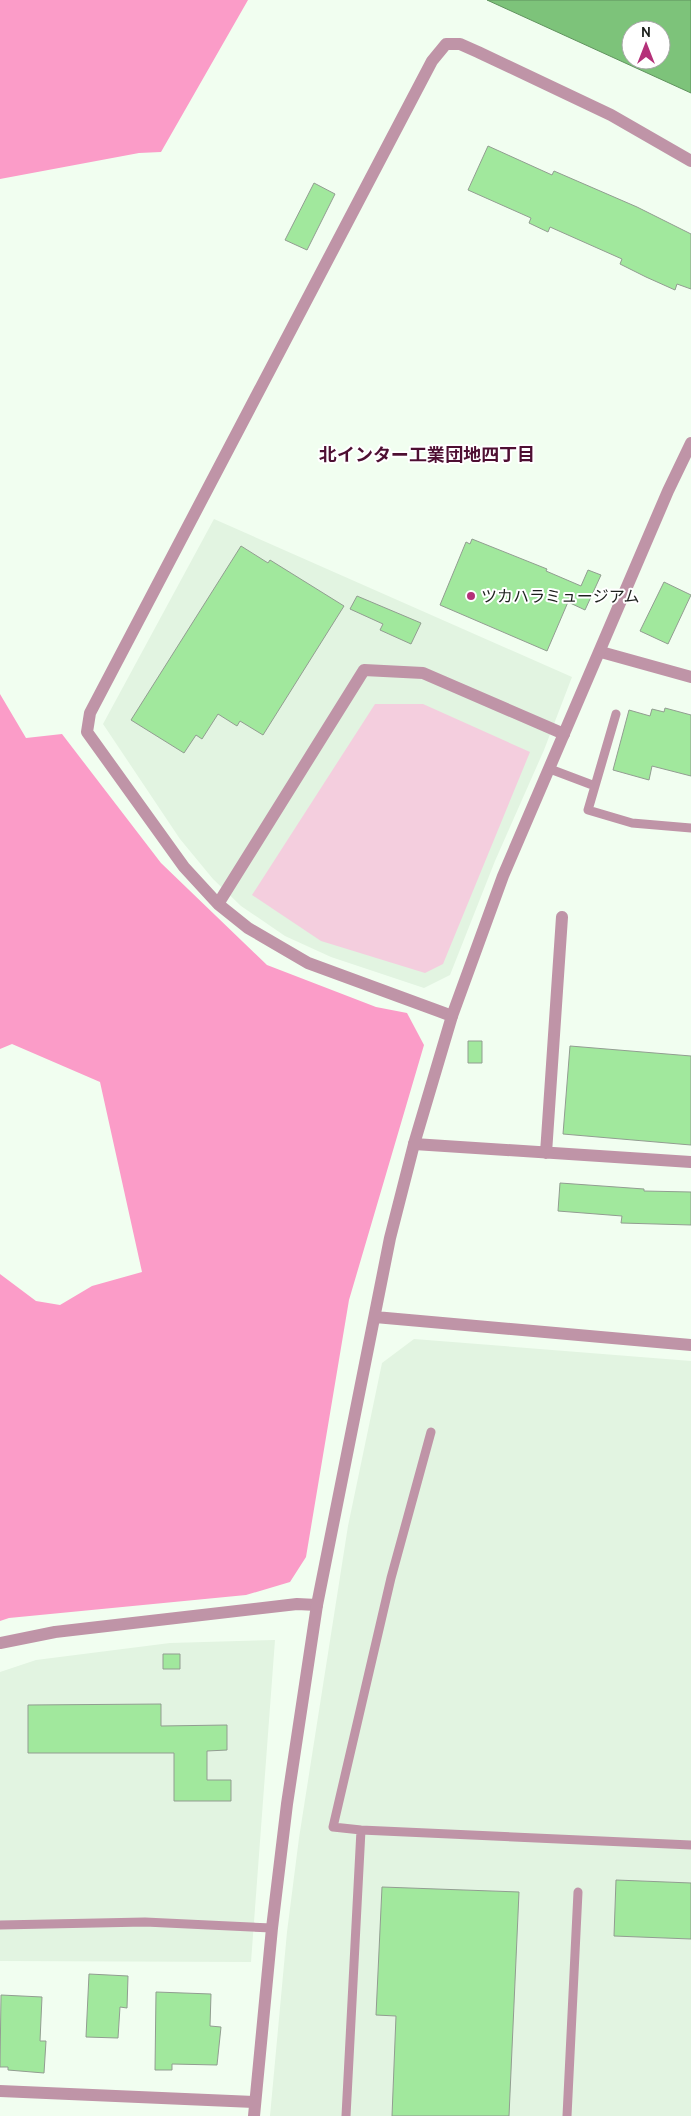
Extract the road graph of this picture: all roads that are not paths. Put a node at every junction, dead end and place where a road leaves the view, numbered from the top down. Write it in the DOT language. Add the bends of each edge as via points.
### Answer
graph roads {
  1 [pos="691,161"];
  2 [pos="691,443"];
  3 [pos="601,652"];
  4 [pos="691,677"];
  5 [pos="616,714"];
  6 [pos="564,734"];
  7 [pos="550,769"];
  8 [pos="595,786"];
  9 [pos="691,828"];
  10 [pos="218,904"];
  11 [pos="562,917"];
  12 [pos="452,1016"];
  13 [pos="414,1144"];
  14 [pos="546,1153"];
  15 [pos="691,1162"];
  16 [pos="374,1317"];
  17 [pos="691,1345"];
  18 [pos="431,1432"];
  19 [pos="317,1605"];
  20 [pos="0,1643"];
  21 [pos="361,1830"];
  22 [pos="691,1845"];
  23 [pos="578,1892"];
  24 [pos="0,1925"];
  25 [pos="272,1928"];
  26 [pos="0,2091"];
  27 [pos="254,2102"];
  28 [pos="254,2116"];
  29 [pos="346,2116"];
  30 [pos="567,2116"];
  1 -- 10 [label="street" via="611,115 460,44 446,44 432,61 90,713 87,732 184,867"];
  2 -- 3 [label="street"];
  3 -- 4 [label="street"];
  3 -- 6 [label="street"];
  5 -- 8 [label="lane"];
  6 -- 7 [label="street"];
  6 -- 10 [label="street" via="423,673 364,670"];
  7 -- 8 [label="lane"];
  7 -- 12 [label="street" via="503,876"];
  8 -- 9 [label="lane" via="588,810 632,823"];
  10 -- 12 [label="street" via="248,928 308,963"];
  11 -- 14 [label="street"];
  12 -- 13 [label="street"];
  13 -- 14 [label="street"];
  13 -- 16 [label="street"];
  14 -- 15 [label="street"];
  16 -- 17 [label="street"];
  16 -- 19 [label="street"];
  18 -- 21 [label="lane" via="391,1578 333,1826"];
  19 -- 20 [label="street" via="297,1604 55,1632"];
  19 -- 25 [label="street"];
  21 -- 22 [label="lane"];
  21 -- 29 [label="lane"];
  23 -- 30 [label="lane"];
  24 -- 25 [label="lane" via="145,1922"];
  25 -- 27 [label="street"];
  26 -- 27 [label="street"];
  27 -- 28 [label="street"];
}
